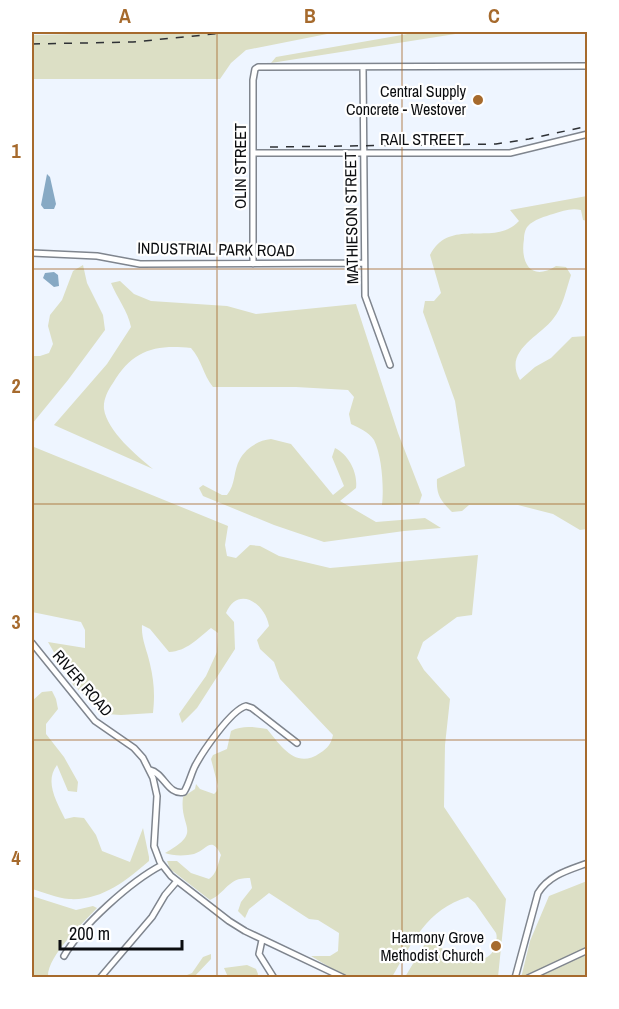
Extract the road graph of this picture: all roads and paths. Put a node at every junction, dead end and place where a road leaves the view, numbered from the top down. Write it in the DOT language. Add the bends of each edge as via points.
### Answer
graph roads {
  1 [pos="588,66"];
  2 [pos="363,67"];
  3 [pos="588,134"];
  4 [pos="363,152"];
  5 [pos="254,153"];
  6 [pos="32,253"];
  7 [pos="364,263"];
  8 [pos="253,264"];
  9 [pos="390,365"];
  10 [pos="32,643"];
  11 [pos="297,743"];
  12 [pos="150,770"];
  13 [pos="588,863"];
  14 [pos="162,865"];
  15 [pos="177,881"];
  16 [pos="262,940"];
  17 [pos="588,950"];
  18 [pos="64,956"];
  19 [pos="100,978"];
  20 [pos="274,978"];
  21 [pos="344,978"];
  22 [pos="515,978"];
  23 [pos="528,978"];
  1 -- 2 [label="street"];
  2 -- 4 [label="street, MATHIESON STREET"];
  2 -- 5 [label="street, OLIN STREET" via="255,69"];
  3 -- 4 [label="street, RAIL STREET" via="510,153"];
  4 -- 5 [label="street, RAIL STREET"];
  4 -- 7 [label="street, MATHIESON STREET"];
  5 -- 8 [label="street, OLIN STREET"];
  6 -- 8 [label="street, INDUSTRIAL PARK ROAD" via="85,255 140,264"];
  7 -- 8 [label="street, INDUSTRIAL PARK ROAD"];
  7 -- 9 [label="street, MATHIESON STREET" via="365,296"];
  10 -- 12 [label="street, RIVER ROAD" via="95,721 135,748"];
  11 -- 12 [label="street" via="246,706 234,712 208,746 184,792 172,791"];
  12 -- 14 [label="street, RIVER ROAD" via="157,796 154,846"];
  13 -- 22 [label="street" via="555,876 542,887"];
  14 -- 15 [label="street, RIVER ROAD"];
  14 -- 18 [label="street" via="116,898"];
  15 -- 16 [label="street, RIVER ROAD" via="229,921"];
  15 -- 19 [label="street"];
  16 -- 20 [label="street" via="259,954"];
  16 -- 21 [label="street, RIVER ROAD"];
  17 -- 23 [label="street"];
}
